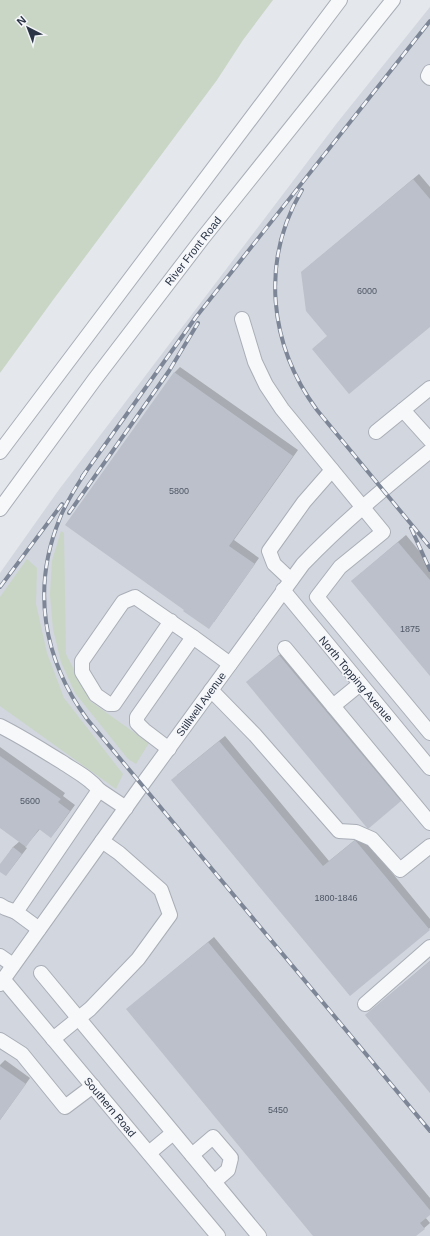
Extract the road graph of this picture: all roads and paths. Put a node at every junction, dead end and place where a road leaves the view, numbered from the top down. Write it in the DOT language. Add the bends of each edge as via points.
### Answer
graph roads {
  1 [pos="340,0"];
  2 [pos="392,0"];
  3 [pos="430,72"];
  4 [pos="430,78"];
  5 [pos="242,319"];
  6 [pos="430,388"];
  7 [pos="403,410"];
  8 [pos="376,432"];
  9 [pos="430,440"];
  10 [pos="430,451"];
  11 [pos="0,452"];
  12 [pos="332,470"];
  13 [pos="363,507"];
  14 [pos="0,509"];
  15 [pos="287,585"];
  16 [pos="171,621"];
  17 [pos="193,637"];
  18 [pos="285,648"];
  19 [pos="366,656"];
  20 [pos="230,664"];
  21 [pos="348,669"];
  22 [pos="360,684"];
  23 [pos="211,690"];
  24 [pos="333,706"];
  25 [pos="421,722"];
  26 [pos="0,726"];
  27 [pos="430,733"];
  28 [pos="403,735"];
  29 [pos="169,749"];
  30 [pos="430,768"];
  31 [pos="99,790"];
  32 [pos="126,808"];
  33 [pos="430,823"];
  34 [pos="102,841"];
  35 [pos="430,846"];
  36 [pos="0,905"];
  37 [pos="16,912"];
  38 [pos="39,929"];
  39 [pos="430,947"];
  40 [pos="0,956"];
  41 [pos="13,965"];
  42 [pos="40,973"];
  43 [pos="2,981"];
  44 [pos="365,1004"];
  45 [pos="79,1019"];
  46 [pos="53,1039"];
  47 [pos="0,1040"];
  48 [pos="93,1086"];
  49 [pos="173,1133"];
  50 [pos="149,1153"];
  51 [pos="192,1155"];
  52 [pos="214,1182"];
  53 [pos="218,1236"];
  54 [pos="259,1236"];
  1 -- 11 [label="street"];
  2 -- 14 [label="street, River Front Road" via="197,245"];
  3 -- 4 [label="street"];
  5 -- 12 [label="street" via="255,362 266,385"];
  6 -- 7 [label="street"];
  7 -- 8 [label="street"];
  7 -- 9 [label="street"];
  10 -- 13 [label="street, Stillwell Avenue"];
  12 -- 13 [label="street"];
  12 -- 15 [label="street, North Topping Avenue" via="304,502 269,551"];
  13 -- 15 [label="street, Stillwell Avenue" via="324,543"];
  13 -- 19 [label="street" via="383,532 340,567 317,597"];
  15 -- 20 [label="street, Stillwell Avenue"];
  15 -- 21 [label="street, North Topping Avenue"];
  16 -- 16 [label="street" via="135,597 123,602 82,661 82,672 96,695 109,704 114,704"];
  16 -- 17 [label="street"];
  17 -- 20 [label="street"];
  17 -- 29 [label="street" via="138,717 137,723"];
  18 -- 24 [label="street"];
  19 -- 21 [label="street"];
  19 -- 25 [label="street"];
  20 -- 23 [label="street, Stillwell Avenue"];
  21 -- 22 [label="street, North Topping Avenue"];
  22 -- 24 [label="street"];
  22 -- 28 [label="street, North Topping Avenue"];
  23 -- 29 [label="street, Stillwell Avenue"];
  23 -- 35 [label="street" via="255,735 339,831 356,832 372,839 400,870"];
  24 -- 33 [label="street"];
  25 -- 27 [label="street"];
  25 -- 28 [label="street"];
  26 -- 31 [label="street" via="79,773"];
  28 -- 30 [label="street, North Topping Avenue"];
  29 -- 32 [label="street, Stillwell Avenue"];
  31 -- 32 [label="street"];
  31 -- 37 [label="street"];
  32 -- 34 [label="street, Stillwell Avenue"];
  34 -- 38 [label="street, Stillwell Avenue"];
  34 -- 45 [label="street" via="161,890 170,916 138,959"];
  36 -- 37 [label="street"];
  37 -- 38 [label="street"];
  38 -- 41 [label="street, Stillwell Avenue"];
  39 -- 44 [label="street"];
  40 -- 41 [label="street"];
  41 -- 43 [label="street, Stillwell Avenue"];
  42 -- 45 [label="street"];
  43 -- 46 [label="street, Southern Road"];
  45 -- 46 [label="street"];
  45 -- 49 [label="street"];
  46 -- 48 [label="street, Southern Road"];
  47 -- 48 [label="street" via="22,1054 65,1107"];
  48 -- 50 [label="street, Southern Road"];
  49 -- 50 [label="street"];
  49 -- 51 [label="street"];
  50 -- 53 [label="street, Southern Road"];
  51 -- 52 [label="street"];
  51 -- 52 [label="street" via="213,1137 231,1158 228,1170"];
  52 -- 54 [label="street"];
}
